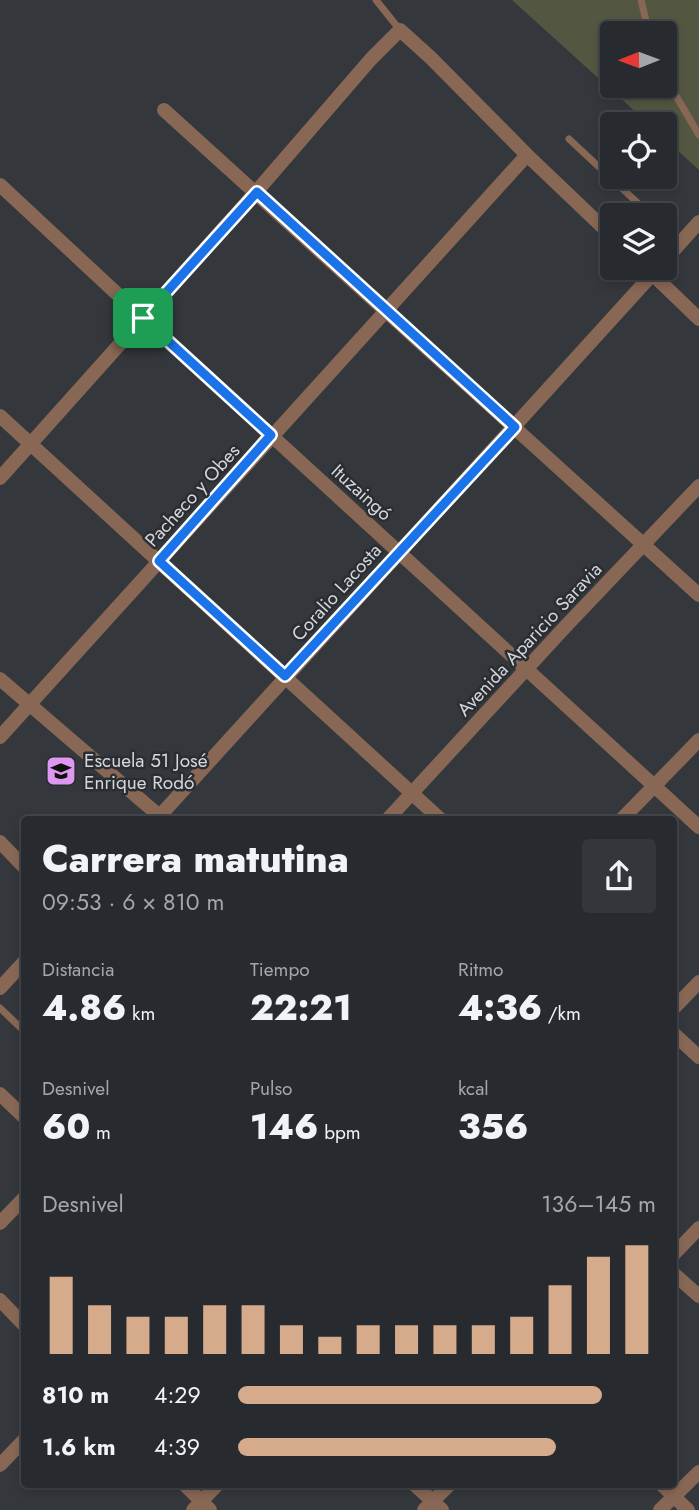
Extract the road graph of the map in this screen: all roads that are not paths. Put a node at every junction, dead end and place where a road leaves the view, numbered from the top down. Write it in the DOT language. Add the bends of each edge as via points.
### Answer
graph roads {
  1 [pos="376,0"];
  2 [pos="641,0"];
  3 [pos="646,21"];
  4 [pos="400,30"];
  5 [pos="677,97"];
  6 [pos="164,110"];
  7 [pos="699,135"];
  8 [pos="569,139"];
  9 [pos="527,155"];
  10 [pos="0,185"];
  11 [pos="257,192"];
  12 [pos="638,203"];
  13 [pos="699,222"];
  14 [pos="600,225"];
  15 [pos="677,247"];
  16 [pos="642,280"];
  17 [pos="662,280"];
  18 [pos="385,309"];
  19 [pos="143,318"];
  20 [pos="699,319"];
  21 [pos="0,416"];
  22 [pos="515,427"];
  23 [pos="271,435"];
  24 [pos="30,443"];
  25 [pos="0,478"];
  26 [pos="699,486"];
  27 [pos="645,545"];
  28 [pos="399,551"];
  29 [pos="159,561"];
  30 [pos="699,595"];
  31 [pos="527,669"];
  32 [pos="285,676"];
  33 [pos="0,679"];
  34 [pos="29,704"];
  35 [pos="0,737"];
  36 [pos="699,740"];
  37 [pos="653,786"];
  38 [pos="412,793"];
  39 [pos="158,816"];
  40 [pos="162,816"];
  41 [pos="391,816"];
  42 [pos="437,816"];
  43 [pos="625,816"];
  44 [pos="699,827"];
  45 [pos="0,842"];
  46 [pos="21,864"];
  47 [pos="21,965"];
  48 [pos="699,982"];
  49 [pos="0,988"];
  50 [pos="677,1005"];
  51 [pos="0,1008"];
  52 [pos="21,1028"];
  53 [pos="677,1037"];
  54 [pos="699,1057"];
  55 [pos="0,1094"];
  56 [pos="21,1114"];
  57 [pos="21,1201"];
  58 [pos="0,1223"];
  59 [pos="699,1228"];
  60 [pos="677,1251"];
  61 [pos="677,1277"];
  62 [pos="699,1296"];
  63 [pos="0,1300"];
  64 [pos="21,1322"];
  65 [pos="21,1443"];
  66 [pos="0,1465"];
  67 [pos="699,1472"];
  68 [pos="187,1488"];
  69 [pos="215,1488"];
  70 [pos="417,1488"];
  71 [pos="447,1488"];
  72 [pos="665,1488"];
  73 [pos="674,1496"];
  74 [pos="201,1507"];
  75 [pos="433,1507"];
  76 [pos="660,1510"];
  77 [pos="688,1510"];
  1 -- 4 [label="lane"];
  2 -- 3 [label="lane"];
  4 -- 9 [label="street"];
  4 -- 11 [label="street"];
  5 -- 7 [label="lane"];
  6 -- 11 [label="street"];
  8 -- 12 [label="lane"];
  9 -- 14 [label="street"];
  9 -- 18 [label="street, Pacheco y Obes"];
  10 -- 19 [label="street, Ituzaingó"];
  11 -- 18 [label="street"];
  11 -- 19 [label="street"];
  13 -- 15 [label="street"];
  16 -- 22 [label="street, Coralio Lacosta"];
  17 -- 20 [label="street"];
  18 -- 22 [label="street"];
  18 -- 23 [label="street, Pacheco y Obes"];
  19 -- 23 [label="street, Ituzaingó"];
  19 -- 24 [label="street"];
  21 -- 24 [label="street"];
  22 -- 27 [label="street"];
  22 -- 28 [label="street, Coralio Lacosta"];
  23 -- 28 [label="street, Ituzaingó"];
  23 -- 29 [label="street, Pacheco y Obes"];
  24 -- 25 [label="street"];
  24 -- 29 [label="street"];
  26 -- 27 [label="street, Avenida Aparicio Saravia"];
  27 -- 30 [label="street"];
  27 -- 31 [label="street, Avenida Aparicio Saravia"];
  28 -- 31 [label="street, Ituzaingó"];
  28 -- 32 [label="street, Coralio Lacosta"];
  29 -- 32 [label="street"];
  29 -- 34 [label="street, Pacheco y Obes"];
  31 -- 37 [label="street, Ituzaingó"];
  31 -- 38 [label="street, Avenida Aparicio Saravia"];
  32 -- 38 [label="street"];
  32 -- 40 [label="street, Coralio Lacosta"];
  33 -- 34 [label="street"];
  34 -- 35 [label="street, Pacheco y Obes"];
  34 -- 39 [label="street"];
  36 -- 37 [label="street"];
  37 -- 43 [label="street"];
  37 -- 44 [label="street, Ituzaingó"];
  38 -- 41 [label="street, Avenida Aparicio Saravia"];
  38 -- 42 [label="street"];
  45 -- 46 [label="street"];
  47 -- 49 [label="street"];
  48 -- 50 [label="street"];
  51 -- 52 [label="lane"];
  53 -- 54 [label="street"];
  55 -- 56 [label="street"];
  57 -- 58 [label="street"];
  59 -- 60 [label="street"];
  61 -- 62 [label="street"];
  63 -- 64 [label="street"];
  65 -- 66 [label="street"];
  67 -- 73 [label="street"];
  68 -- 74 [label="street"];
  69 -- 74 [label="street"];
  70 -- 75 [label="street"];
  71 -- 75 [label="street"];
  72 -- 73 [label="street"];
  73 -- 76 [label="street"];
  73 -- 77 [label="street"];
}
